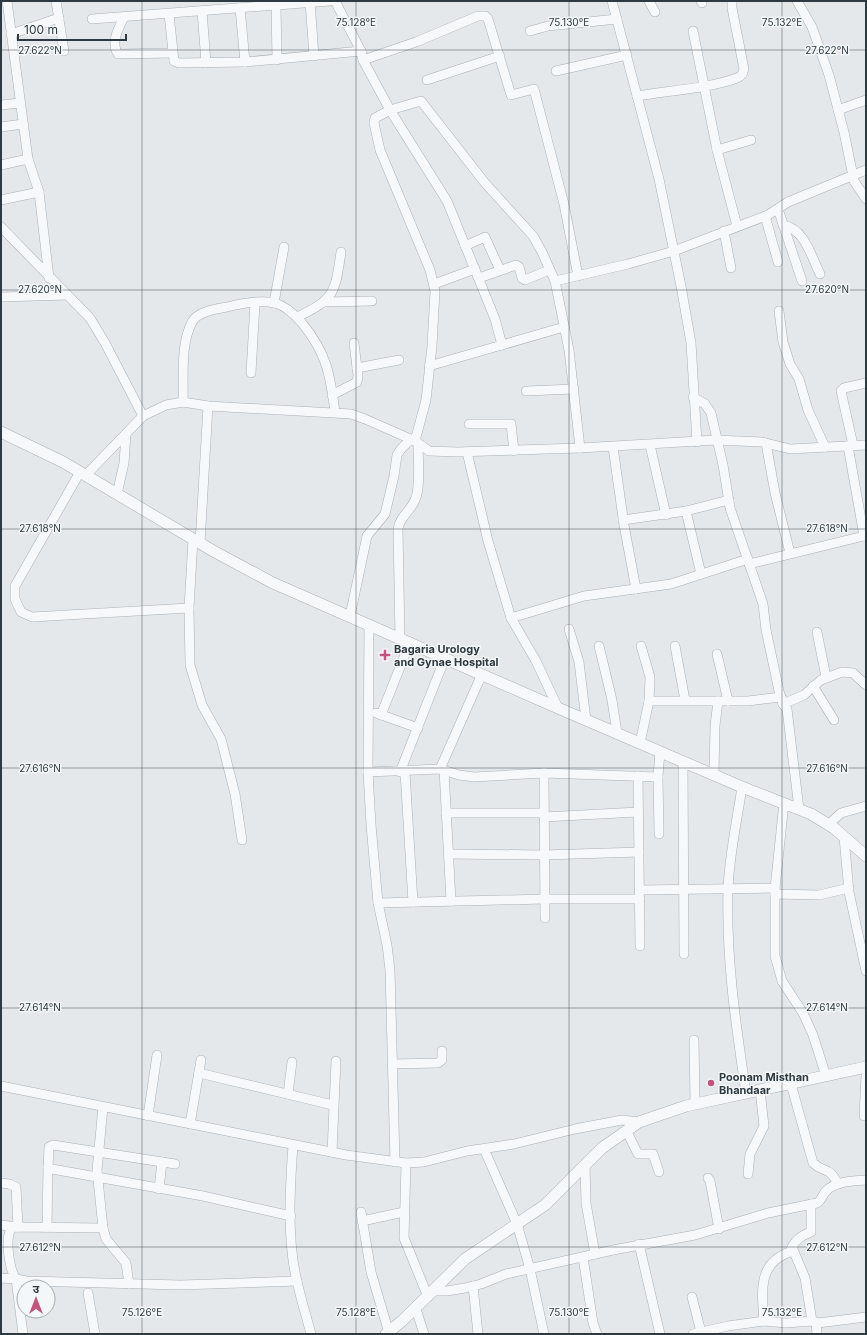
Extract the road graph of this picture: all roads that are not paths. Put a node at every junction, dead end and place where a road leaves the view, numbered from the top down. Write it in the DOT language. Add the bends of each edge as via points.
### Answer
graph roads {
  1 [pos="7,1"];
  2 [pos="56,1"];
  3 [pos="330,1"];
  4 [pos="335,1"];
  5 [pos="612,1"];
  6 [pos="649,1"];
  7 [pos="732,1"];
  8 [pos="797,1"];
  9 [pos="310,2"];
  10 [pos="276,5"];
  11 [pos="240,8"];
  12 [pos="202,11"];
  13 [pos="655,12"];
  14 [pos="169,14"];
  15 [pos="124,17"];
  16 [pos="59,18"];
  17 [pos="92,19"];
  18 [pos="617,19"];
  19 [pos="530,31"];
  20 [pos="693,31"];
  21 [pos="12,34"];
  22 [pos="64,51"];
  23 [pos="172,53"];
  24 [pos="627,55"];
  25 [pos="314,56"];
  26 [pos="362,56"];
  27 [pos="500,56"];
  28 [pos="278,60"];
  29 [pos="245,62"];
  30 [pos="206,63"];
  31 [pos="556,71"];
  32 [pos="427,80"];
  33 [pos="704,86"];
  34 [pos="637,96"];
  35 [pos="866,100"];
  36 [pos="20,103"];
  37 [pos="1,106"];
  38 [pos="390,110"];
  39 [pos="838,110"];
  40 [pos="23,124"];
  41 [pos="1,127"];
  42 [pos="751,140"];
  43 [pos="716,150"];
  44 [pos="28,159"];
  45 [pos="1,165"];
  46 [pos="866,170"];
  47 [pos="853,174"];
  48 [pos="39,192"];
  49 [pos="866,199"];
  50 [pos="1,200"];
  51 [pos="778,209"];
  52 [pos="765,216"];
  53 [pos="783,225"];
  54 [pos="737,226"];
  55 [pos="1,227"];
  56 [pos="724,231"];
  57 [pos="465,246"];
  58 [pos="284,247"];
  59 [pos="674,250"];
  60 [pos="341,252"];
  61 [pos="778,262"];
  62 [pos="731,268"];
  63 [pos="500,270"];
  64 [pos="549,270"];
  65 [pos="477,273"];
  66 [pos="820,274"];
  67 [pos="578,276"];
  68 [pos="49,278"];
  69 [pos="555,281"];
  70 [pos="802,281"];
  71 [pos="434,284"];
  72 [pos="67,295"];
  73 [pos="1,298"];
  74 [pos="372,301"];
  75 [pos="325,302"];
  76 [pos="255,303"];
  77 [pos="274,303"];
  78 [pos="779,311"];
  79 [pos="297,317"];
  80 [pos="564,327"];
  81 [pos="354,343"];
  82 [pos="502,345"];
  83 [pos="399,360"];
  84 [pos="429,366"];
  85 [pos="357,368"];
  86 [pos="251,372"];
  87 [pos="866,383"];
  88 [pos="574,389"];
  89 [pos="526,391"];
  90 [pos="332,395"];
  91 [pos="693,397"];
  92 [pos="183,402"];
  93 [pos="208,406"];
  94 [pos="335,412"];
  95 [pos="143,416"];
  96 [pos="469,424"];
  97 [pos="1,432"];
  98 [pos="126,434"];
  99 [pos="716,440"];
  100 [pos="415,441"];
  101 [pos="697,442"];
  102 [pos="766,442"];
  103 [pos="650,445"];
  104 [pos="850,445"];
  105 [pos="866,445"];
  106 [pos="613,447"];
  107 [pos="825,447"];
  108 [pos="580,448"];
  109 [pos="514,451"];
  110 [pos="466,452"];
  111 [pos="83,474"];
  112 [pos="117,494"];
  113 [pos="729,500"];
  114 [pos="686,511"];
  115 [pos="666,515"];
  116 [pos="623,520"];
  117 [pos="865,536"];
  118 [pos="197,541"];
  119 [pos="790,554"];
  120 [pos="748,562"];
  121 [pos="700,574"];
  122 [pos="636,589"];
  123 [pos="189,608"];
  124 [pos="350,616"];
  125 [pos="511,618"];
  126 [pos="369,625"];
  127 [pos="568,629"];
  128 [pos="816,632"];
  129 [pos="405,640"];
  130 [pos="599,646"];
  131 [pos="640,646"];
  132 [pos="674,646"];
  133 [pos="717,654"];
  134 [pos="445,658"];
  135 [pos="482,674"];
  136 [pos="826,677"];
  137 [pos="813,686"];
  138 [pos="866,686"];
  139 [pos="685,700"];
  140 [pos="782,700"];
  141 [pos="649,701"];
  142 [pos="718,701"];
  143 [pos="728,701"];
  144 [pos="558,708"];
  145 [pos="368,710"];
  146 [pos="381,715"];
  147 [pos="586,720"];
  148 [pos="834,720"];
  149 [pos="418,728"];
  150 [pos="617,733"];
  151 [pos="640,743"];
  152 [pos="660,751"];
  153 [pos="683,761"];
  154 [pos="442,770"];
  155 [pos="368,772"];
  156 [pos="403,772"];
  157 [pos="544,773"];
  158 [pos="714,774"];
  159 [pos="638,776"];
  160 [pos="658,777"];
  161 [pos="742,787"];
  162 [pos="784,803"];
  163 [pos="866,806"];
  164 [pos="799,809"];
  165 [pos="638,812"];
  166 [pos="446,813"];
  167 [pos="544,815"];
  168 [pos="829,824"];
  169 [pos="659,834"];
  170 [pos="844,837"];
  171 [pos="242,840"];
  172 [pos="639,852"];
  173 [pos="449,854"];
  174 [pos="544,855"];
  175 [pos="866,856"];
  176 [pos="849,888"];
  177 [pos="728,889"];
  178 [pos="683,890"];
  179 [pos="775,891"];
  180 [pos="640,894"];
  181 [pos="545,899"];
  182 [pos="451,901"];
  183 [pos="413,902"];
  184 [pos="378,903"];
  185 [pos="545,918"];
  186 [pos="640,946"];
  187 [pos="684,954"];
  188 [pos="866,971"];
  189 [pos="694,1040"];
  190 [pos="442,1051"];
  191 [pos="157,1055"];
  192 [pos="201,1060"];
  193 [pos="336,1061"];
  194 [pos="292,1062"];
  195 [pos="392,1064"];
  196 [pos="866,1067"];
  197 [pos="199,1073"];
  198 [pos="826,1076"];
  199 [pos="866,1076"];
  200 [pos="791,1084"];
  201 [pos="1,1086"];
  202 [pos="760,1090"];
  203 [pos="746,1093"];
  204 [pos="288,1094"];
  205 [pos="695,1104"];
  206 [pos="333,1105"];
  207 [pos="103,1107"];
  208 [pos="148,1116"];
  209 [pos="864,1116"];
  210 [pos="639,1122"];
  211 [pos="190,1124"];
  212 [pos="626,1130"];
  213 [pos="292,1145"];
  214 [pos="484,1149"];
  215 [pos="98,1151"];
  216 [pos="332,1152"];
  217 [pos="162,1162"];
  218 [pos="395,1162"];
  219 [pos="406,1163"];
  220 [pos="175,1164"];
  221 [pos="585,1164"];
  222 [pos="48,1167"];
  223 [pos="659,1172"];
  224 [pos="748,1174"];
  225 [pos="97,1178"];
  226 [pos="708,1178"];
  227 [pos="866,1180"];
  228 [pos="1,1183"];
  229 [pos="838,1184"];
  230 [pos="159,1189"];
  231 [pos="811,1204"];
  232 [pos="404,1212"];
  233 [pos="291,1216"];
  234 [pos="517,1224"];
  235 [pos="1,1225"];
  236 [pos="18,1226"];
  237 [pos="47,1227"];
  238 [pos="103,1228"];
  239 [pos="719,1229"];
  240 [pos="639,1244"];
  241 [pos="792,1246"];
  242 [pos="595,1254"];
  243 [pos="583,1257"];
  244 [pos="530,1269"];
  245 [pos="1,1278"];
  246 [pos="16,1279"];
  247 [pos="297,1281"];
  248 [pos="56,1282"];
  249 [pos="129,1284"];
  250 [pos="473,1286"];
  251 [pos="88,1293"];
  252 [pos="431,1294"];
  253 [pos="692,1297"];
  254 [pos="416,1309"];
  255 [pos="866,1317"];
  256 [pos="22,1319"];
  257 [pos="764,1321"];
  258 [pos="814,1321"];
  259 [pos="742,1324"];
  260 [pos="388,1333"];
  261 [pos="697,1333"];
  262 [pos="24,1334"];
  263 [pos="96,1334"];
  264 [pos="311,1334"];
  265 [pos="424,1334"];
  266 [pos="478,1334"];
  267 [pos="544,1334"];
  268 [pos="597,1334"];
  269 [pos="660,1334"];
  270 [pos="744,1334"];
  271 [pos="817,1334"];
  1 -- 21 [label="street"];
  2 -- 16 [label="street"];
  3 -- 9 [label="street"];
  4 -- 26 [label="street"];
  5 -- 18 [label="street"];
  6 -- 13 [label="street"];
  7 -- 33 [label="street" via="743,74 738,78"];
  8 -- 39 [label="street" via="812,27"];
  9 -- 10 [label="street"];
  9 -- 25 [label="street"];
  10 -- 11 [label="street"];
  10 -- 28 [label="street"];
  11 -- 12 [label="street"];
  11 -- 29 [label="street"];
  12 -- 14 [label="street"];
  12 -- 30 [label="street"];
  14 -- 15 [label="street"];
  14 -- 23 [label="street"];
  15 -- 17 [label="street"];
  15 -- 23 [label="street" via="116,34 118,54"];
  16 -- 21 [label="street"];
  16 -- 22 [label="street"];
  18 -- 19 [label="street" via="548,26"];
  18 -- 24 [label="street"];
  20 -- 33 [label="street"];
  21 -- 36 [label="street"];
  23 -- 30 [label="street" via="174,61 179,63"];
  24 -- 31 [label="street"];
  24 -- 34 [label="street"];
  25 -- 26 [label="street"];
  25 -- 28 [label="street"];
  26 -- 27 [label="street" via="416,42 478,16 488,19"];
  26 -- 38 [label="street"];
  27 -- 32 [label="street"];
  27 -- 67 [label="street" via="510,95 534,89 564,204"];
  28 -- 29 [label="street"];
  29 -- 30 [label="street"];
  33 -- 34 [label="street"];
  33 -- 43 [label="street"];
  34 -- 59 [label="street" via="659,179"];
  35 -- 39 [label="street"];
  36 -- 37 [label="street"];
  36 -- 40 [label="street"];
  38 -- 57 [label="street" via="447,201"];
  38 -- 64 [label="street" via="421,101 485,183 533,236"];
  38 -- 71 [label="street" via="375,118 379,145"];
  39 -- 47 [label="street"];
  40 -- 41 [label="street"];
  40 -- 44 [label="street"];
  42 -- 43 [label="street"];
  43 -- 54 [label="street"];
  44 -- 45 [label="street"];
  44 -- 48 [label="street"];
  46 -- 47 [label="street"];
  47 -- 49 [label="street" via="854,181"];
  47 -- 51 [label="street" via="788,202"];
  48 -- 50 [label="street"];
  48 -- 68 [label="street"];
  51 -- 52 [label="street"];
  51 -- 53 [label="street"];
  52 -- 54 [label="street"];
  52 -- 61 [label="street"];
  53 -- 66 [label="street" via="798,232"];
  53 -- 70 [label="street"];
  54 -- 56 [label="street"];
  55 -- 68 [label="street"];
  56 -- 59 [label="street"];
  56 -- 62 [label="street"];
  57 -- 63 [label="street" via="485,238"];
  57 -- 65 [label="street"];
  58 -- 77 [label="street"];
  59 -- 67 [label="street"];
  59 -- 91 [label="street" via="691,343"];
  60 -- 75 [label="street" via="337,278"];
  63 -- 64 [label="street" via="518,266 522,278 526,280"];
  63 -- 65 [label="street"];
  64 -- 69 [label="street"];
  65 -- 71 [label="street"];
  65 -- 82 [label="street"];
  67 -- 69 [label="street"];
  68 -- 72 [label="street"];
  69 -- 80 [label="street"];
  71 -- 84 [label="street"];
  72 -- 73 [label="street"];
  72 -- 95 [label="street" via="90,318"];
  74 -- 75 [label="street"];
  75 -- 79 [label="street"];
  76 -- 77 [label="street"];
  76 -- 86 [label="street"];
  76 -- 92 [label="street" via="239,304 199,314 193,320 185,340"];
  77 -- 79 [label="street" via="283,306"];
  78 -- 107 [label="street" via="790,364 800,379 808,410"];
  79 -- 90 [label="street" via="314,338 324,358"];
  80 -- 82 [label="street"];
  80 -- 88 [label="street"];
  81 -- 85 [label="street"];
  82 -- 84 [label="street"];
  83 -- 85 [label="street"];
  84 -- 100 [label="street" via="426,400"];
  85 -- 90 [label="street" via="356,384"];
  87 -- 104 [label="street" via="844,388 842,391"];
  88 -- 89 [label="street"];
  88 -- 108 [label="street"];
  90 -- 94 [label="street"];
  91 -- 99 [label="street" via="709,408"];
  91 -- 101 [label="street"];
  92 -- 93 [label="street"];
  92 -- 95 [label="street" via="166,405"];
  93 -- 94 [label="street"];
  93 -- 118 [label="street"];
  94 -- 100 [label="street" via="365,419"];
  95 -- 98 [label="street"];
  96 -- 109 [label="street" via="511,424"];
  97 -- 111 [label="street" via="35,447"];
  98 -- 111 [label="street"];
  98 -- 112 [label="street" via="124,462"];
  99 -- 101 [label="street"];
  99 -- 102 [label="street"];
  99 -- 113 [label="street"];
  100 -- 110 [label="street" via="429,451"];
  100 -- 124 [label="street" via="401,449 397,455 384,514 367,536"];
  100 -- 129 [label="street" via="418,492 413,504 402,516 398,529"];
  101 -- 103 [label="street"];
  102 -- 107 [label="street" via="790,448"];
  102 -- 119 [label="street"];
  103 -- 106 [label="street"];
  103 -- 115 [label="street"];
  104 -- 105 [label="street"];
  104 -- 107 [label="street"];
  104 -- 117 [label="street"];
  106 -- 108 [label="street"];
  106 -- 116 [label="street"];
  108 -- 109 [label="street"];
  109 -- 110 [label="street"];
  110 -- 125 [label="street" via="488,541"];
  111 -- 112 [label="street"];
  111 -- 123 [label="street" via="15,586 14,599 21,612 32,617"];
  112 -- 118 [label="street"];
  113 -- 114 [label="street"];
  113 -- 120 [label="street"];
  114 -- 115 [label="street"];
  114 -- 121 [label="street"];
  115 -- 116 [label="street"];
  116 -- 122 [label="street"];
  117 -- 119 [label="street"];
  118 -- 123 [label="street"];
  118 -- 124 [label="street" via="273,583"];
  119 -- 120 [label="street"];
  120 -- 121 [label="street"];
  120 -- 140 [label="street" via="763,604 766,630"];
  121 -- 122 [label="street" via="671,584"];
  122 -- 125 [label="street" via="584,596"];
  123 -- 171 [label="street" via="189,657 192,677 202,705 221,739 236,794"];
  124 -- 126 [label="street"];
  125 -- 144 [label="street" via="536,661"];
  126 -- 129 [label="street"];
  126 -- 145 [label="street"];
  127 -- 147 [label="street" via="579,662"];
  128 -- 136 [label="street"];
  129 -- 134 [label="street"];
  129 -- 146 [label="street"];
  130 -- 150 [label="street"];
  131 -- 141 [label="street" via="650,677"];
  132 -- 139 [label="street"];
  133 -- 143 [label="street"];
  134 -- 135 [label="street"];
  134 -- 149 [label="street"];
  135 -- 144 [label="street"];
  135 -- 154 [label="street"];
  136 -- 137 [label="street"];
  136 -- 138 [label="street" via="849,672 858,676"];
  137 -- 140 [label="street" via="804,695"];
  137 -- 148 [label="street"];
  139 -- 141 [label="street"];
  139 -- 142 [label="street"];
  140 -- 143 [label="street"];
  140 -- 164 [label="street" via="787,709"];
  141 -- 151 [label="street"];
  142 -- 143 [label="street"];
  142 -- 158 [label="street"];
  144 -- 147 [label="street"];
  145 -- 146 [label="street"];
  145 -- 155 [label="street"];
  146 -- 149 [label="street"];
  147 -- 150 [label="street"];
  149 -- 156 [label="street"];
  150 -- 151 [label="street"];
  151 -- 152 [label="street"];
  152 -- 153 [label="street"];
  152 -- 160 [label="street"];
  153 -- 158 [label="street"];
  153 -- 178 [label="street"];
  154 -- 156 [label="street"];
  154 -- 157 [label="street" via="474,777"];
  154 -- 166 [label="street"];
  155 -- 156 [label="street"];
  155 -- 184 [label="street"];
  156 -- 183 [label="street"];
  157 -- 159 [label="street"];
  157 -- 167 [label="street"];
  158 -- 161 [label="street"];
  159 -- 160 [label="street"];
  159 -- 165 [label="street"];
  160 -- 169 [label="street"];
  161 -- 162 [label="street"];
  161 -- 177 [label="street"];
  162 -- 164 [label="street"];
  162 -- 179 [label="street"];
  163 -- 168 [label="street" via="841,813"];
  164 -- 168 [label="street"];
  165 -- 167 [label="street"];
  165 -- 172 [label="street"];
  166 -- 167 [label="street"];
  166 -- 173 [label="street"];
  167 -- 174 [label="street"];
  168 -- 170 [label="street"];
  170 -- 175 [label="street"];
  170 -- 176 [label="street"];
  172 -- 174 [label="street"];
  172 -- 180 [label="street"];
  173 -- 174 [label="street"];
  173 -- 182 [label="street"];
  174 -- 181 [label="street"];
  176 -- 179 [label="street" via="819,895"];
  176 -- 188 [label="street"];
  177 -- 178 [label="street"];
  177 -- 179 [label="street"];
  177 -- 203 [label="street" via="729,961"];
  178 -- 180 [label="street"];
  178 -- 187 [label="street"];
  179 -- 198 [label="street" via="774,947 778,969 782,981 809,1026"];
  180 -- 181 [label="street"];
  180 -- 186 [label="street"];
  181 -- 182 [label="street"];
  181 -- 185 [label="street"];
  182 -- 183 [label="street"];
  183 -- 184 [label="street"];
  184 -- 195 [label="street" via="389,957"];
  189 -- 205 [label="street"];
  190 -- 195 [label="street" via="442,1060 438,1063"];
  191 -- 208 [label="street"];
  192 -- 197 [label="street"];
  193 -- 206 [label="street"];
  194 -- 204 [label="street"];
  195 -- 218 [label="street"];
  196 -- 198 [label="street"];
  197 -- 204 [label="street"];
  197 -- 211 [label="street"];
  198 -- 200 [label="street"];
  199 -- 209 [label="street"];
  200 -- 202 [label="street"];
  200 -- 229 [label="street" via="813,1163 830,1172"];
  201 -- 207 [label="street"];
  202 -- 203 [label="street"];
  202 -- 224 [label="street" via="764,1126 750,1154"];
  203 -- 205 [label="street"];
  204 -- 206 [label="street"];
  205 -- 210 [label="street"];
  206 -- 216 [label="street"];
  207 -- 208 [label="street"];
  207 -- 215 [label="street"];
  208 -- 211 [label="street"];
  210 -- 212 [label="street"];
  210 -- 214 [label="street" via="622,1120"];
  211 -- 213 [label="street"];
  212 -- 221 [label="street"];
  212 -- 223 [label="street" via="638,1154 653,1154"];
  213 -- 216 [label="street"];
  213 -- 233 [label="street"];
  214 -- 219 [label="street" via="424,1162"];
  214 -- 234 [label="street"];
  215 -- 217 [label="street"];
  215 -- 222 [label="street" via="52,1145 49,1148"];
  215 -- 225 [label="street"];
  216 -- 218 [label="street"];
  217 -- 220 [label="street"];
  217 -- 230 [label="street"];
  218 -- 219 [label="street"];
  219 -- 232 [label="street"];
  221 -- 234 [label="street" via="545,1205"];
  221 -- 242 [label="street" via="586,1203"];
  222 -- 225 [label="street"];
  222 -- 237 [label="street"];
  225 -- 230 [label="street"];
  225 -- 238 [label="street"];
  226 -- 239 [label="street"];
  227 -- 229 [label="street"];
  228 -- 236 [label="street" via="16,1187"];
  229 -- 231 [label="street" via="825,1191 819,1202"];
  230 -- 233 [label="street"];
  231 -- 239 [label="street" via="768,1213"];
  231 -- 241 [label="street" via="811,1232 800,1236"];
  232 -- 252 [label="street" via="406,1243"];
  232 -- 260 [label="street" via="362,1216 371,1272"];
  233 -- 247 [label="street"];
  234 -- 244 [label="street"];
  234 -- 252 [label="street" via="465,1259"];
  235 -- 236 [label="street"];
  236 -- 237 [label="street"];
  236 -- 246 [label="street" via="12,1229 9,1236 10,1265"];
  237 -- 238 [label="street"];
  238 -- 249 [label="street" via="106,1240 126,1263"];
  239 -- 240 [label="street"];
  240 -- 242 [label="street"];
  240 -- 269 [label="street"];
  241 -- 257 [label="street" via="790,1252 782,1255 768,1268 764,1277"];
  241 -- 258 [label="street" via="805,1278"];
  242 -- 243 [label="street"];
  243 -- 244 [label="street"];
  243 -- 268 [label="street" via="593,1324"];
  244 -- 250 [label="street" via="506,1274"];
  244 -- 267 [label="street"];
  245 -- 246 [label="street"];
  247 -- 249 [label="street" via="189,1285"];
  247 -- 264 [label="street"];
  248 -- 249 [label="street"];
  250 -- 252 [label="street"];
  250 -- 266 [label="street"];
  251 -- 263 [label="street"];
  252 -- 254 [label="street"];
  253 -- 261 [label="street"];
  254 -- 260 [label="street"];
  254 -- 265 [label="street"];
  255 -- 258 [label="street"];
  256 -- 262 [label="street"];
  257 -- 258 [label="street"];
  257 -- 259 [label="street"];
  258 -- 271 [label="street"];
  259 -- 261 [label="street"];
  259 -- 270 [label="street"];
}
